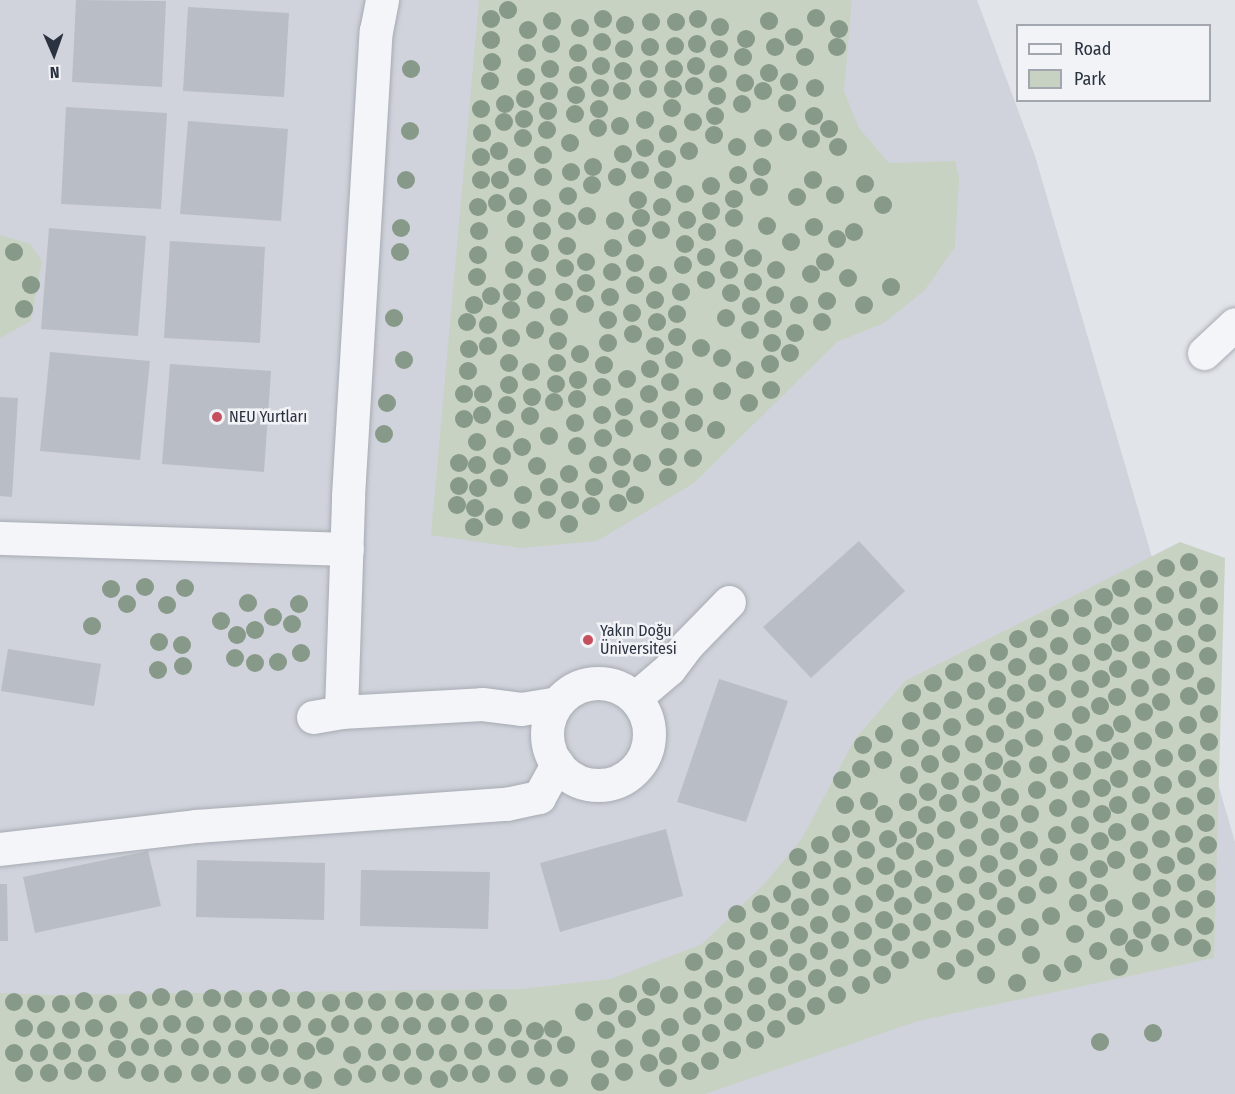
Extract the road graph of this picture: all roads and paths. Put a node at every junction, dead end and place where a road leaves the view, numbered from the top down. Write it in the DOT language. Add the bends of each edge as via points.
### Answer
graph roads {
  1 [pos="382,0"];
  2 [pos="1235,324"];
  3 [pos="1204,353"];
  4 [pos="0,538"];
  5 [pos="347,549"];
  6 [pos="729,602"];
  7 [pos="635,698"];
  8 [pos="557,703"];
  9 [pos="557,764"];
  10 [pos="0,849"];
  1 -- 5 [label="street" via="376,31"];
  2 -- 3 [label="street"];
  4 -- 5 [label="street"];
  5 -- 8 [label="street" via="327,714 482,704 521,709"];
  6 -- 7 [label="street" via="669,669"];
  7 -- 8 [label="street" via="603,683 586,684"];
  7 -- 9 [label="street" via="645,712 648,747 641,762 628,775 598,785 568,775"];
  8 -- 9 [label="street" via="547,735"];
  9 -- 10 [label="street" via="539,797 506,804 196,825"];
}
